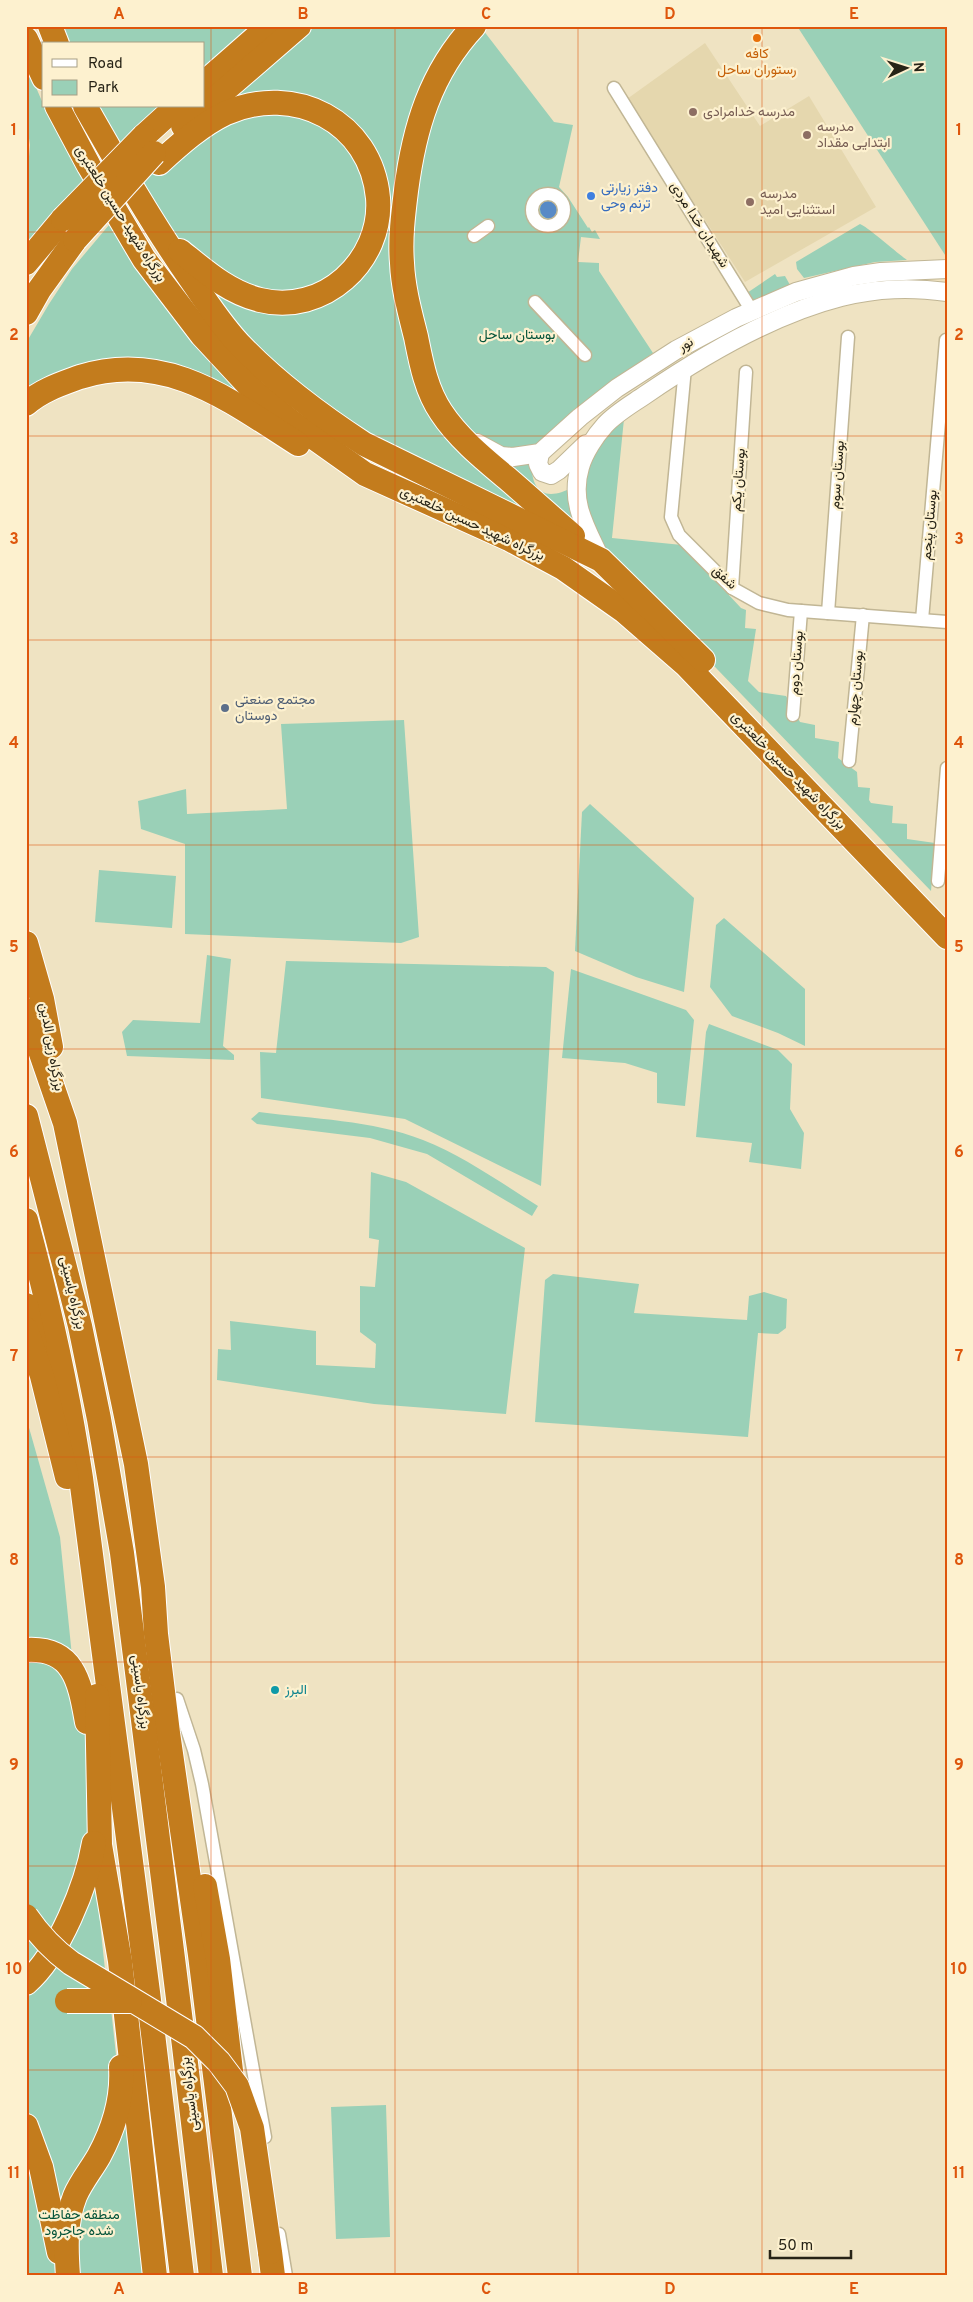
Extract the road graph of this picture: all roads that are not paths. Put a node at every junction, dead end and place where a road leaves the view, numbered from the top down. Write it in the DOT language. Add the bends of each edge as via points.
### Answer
graph roads {
  1 [pos="50,26"];
  2 [pos="474,26"];
  3 [pos="278,31"];
  4 [pos="26,39"];
  5 [pos="56,42"];
  6 [pos="42,74"];
  7 [pos="205,82"];
  8 [pos="614,88"];
  9 [pos="205,105"];
  10 [pos="58,108"];
  11 [pos="86,108"];
  12 [pos="176,108"];
  13 [pos="202,108"];
  14 [pos="152,151"];
  15 [pos="488,226"];
  16 [pos="158,232"];
  17 [pos="474,236"];
  18 [pos="26,263"];
  19 [pos="947,269"];
  20 [pos="947,292"];
  21 [pos="535,302"];
  22 [pos="752,311"];
  23 [pos="26,313"];
  24 [pos="848,337"];
  25 [pos="946,340"];
  26 [pos="676,350"];
  27 [pos="585,355"];
  28 [pos="685,368"];
  29 [pos="746,372"];
  30 [pos="26,404"];
  31 [pos="606,424"];
  32 [pos="454,428"];
  33 [pos="540,453"];
  34 [pos="365,474"];
  35 [pos="601,560"];
  36 [pos="732,588"];
  37 [pos="802,611"];
  38 [pos="828,613"];
  39 [pos="863,615"];
  40 [pos="922,620"];
  41 [pos="947,622"];
  42 [pos="794,715"];
  43 [pos="849,761"];
  44 [pos="947,768"];
  45 [pos="938,881"];
  46 [pos="947,917"];
  47 [pos="947,937"];
  48 [pos="26,942"];
  49 [pos="26,1010"];
  50 [pos="26,1116"];
  51 [pos="65,1123"];
  52 [pos="26,1220"];
  53 [pos="26,1305"];
  54 [pos="26,1329"];
  55 [pos="42,1376"];
  56 [pos="92,1565"];
  57 [pos="153,1587"];
  58 [pos="26,1650"];
  59 [pos="177,1699"];
  60 [pos="98,1774"];
  61 [pos="98,1816"];
  62 [pos="102,1857"];
  63 [pos="26,1916"];
  64 [pos="26,1983"];
  65 [pos="66,2001"];
  66 [pos="135,2001"];
  67 [pos="26,2126"];
  68 [pos="68,2276"];
  69 [pos="155,2276"];
  70 [pos="182,2276"];
  71 [pos="211,2276"];
  72 [pos="240,2276"];
  73 [pos="249,2276"];
  74 [pos="273,2276"];
  75 [pos="286,2276"];
  1 -- 5 [label="highway"];
  2 -- 32 [label="highway" via="443,66 422,110 409,167 401,239 405,287 424,372 432,397"];
  3 -- 7 [label="highway"];
  3 -- 9 [label="highway"];
  4 -- 6 [label="highway"];
  8 -- 22 [label="street, شهیدان خدا مردی"];
  10 -- 34 [label="highway, بزرگراه شهید حسین خلعتبری" via="144,259 202,335 253,390"];
  11 -- 16 [label="highway, بزرگراه شهید حسین خلعتبری"];
  12 -- 14 [label="highway"];
  13 -- 14 [label="highway"];
  14 -- 16 [label="highway" via="228,112 265,103 300,105 328,116 347,130 370,164 378,199 372,239 345,280 320,295 290,302 268,302 233,291"];
  14 -- 18 [label="highway, bridge" via="63,219"];
  14 -- 23 [label="highway, bridge" via="135,185 116,194 75,240"];
  15 -- 17 [label="street"];
  16 -- 35 [label="highway, بزرگراه شهید حسین خلعتبری" via="218,320 242,347 332,423 395,461"];
  19 -- 22 [label="main road, نور" via="854,276 796,292"];
  20 -- 28 [label="main road, نور" via="907,288 840,298 795,313"];
  21 -- 27 [label="street"];
  22 -- 26 [label="main road, نور"];
  24 -- 38 [label="street, بوستان سوم"];
  25 -- 40 [label="street, بوستان پنجم"];
  26 -- 28 [label="main road"];
  26 -- 33 [label="main road, نور" via="617,388"];
  28 -- 31 [label="main road, نور"];
  28 -- 36 [label="street, شفق" via="671,518 679,536"];
  29 -- 36 [label="street, بوستان یکم"];
  30 -- 34 [label="highway" via="38,394 61,384 109,370 132,369 172,375 218,394 314,454"];
  31 -- 33 [label="main road" via="551,475 542,472 538,464"];
  31 -- 35 [label="main road, نور" via="585,454 576,485 580,516"];
  32 -- 33 [label="main road" via="501,456"];
  32 -- 35 [label="highway" via="480,455"];
  34 -- 47 [label="highway, بزرگراه شهید حسین خلعتبری" via="509,539 563,568 624,611 686,665"];
  35 -- 46 [label="highway, بزرگراه شهید حسین خلعتبری" via="698,654"];
  36 -- 37 [label="street, شفق" via="759,603"];
  37 -- 38 [label="street, شفق"];
  37 -- 42 [label="street, بوستان دوم"];
  38 -- 39 [label="street, شفق"];
  39 -- 40 [label="street, شفق"];
  39 -- 43 [label="street, بوستان چهارم"];
  40 -- 41 [label="street, شفق"];
  44 -- 45 [label="street"];
  48 -- 51 [label="highway, بزرگراه زین الدین" via="42,999"];
  49 -- 51 [label="highway"];
  50 -- 71 [label="highway, بزرگراه یاسینی" via="80,1326 122,1553"];
  51 -- 57 [label="highway" via="136,1464"];
  52 -- 56 [label="highway, بزرگراه یاسینی" via="70,1408"];
  53 -- 55 [label="highway"];
  54 -- 55 [label="highway"];
  55 -- 56 [label="highway"];
  56 -- 60 [label="highway"];
  56 -- 70 [label="highway, بزرگراه یاسینی"];
  57 -- 59 [label="highway" via="166,1635"];
  57 -- 72 [label="highway" via="168,1733 200,1954"];
  58 -- 60 [label="highway" via="52,1652 75,1674"];
  59 -- 73 [label="highway" via="218,1959 251,2243"];
  59 -- 75 [label="street" via="202,1784 258,2088"];
  60 -- 61 [label="highway"];
  61 -- 62 [label="highway"];
  61 -- 64 [label="highway" via="90,1866 79,1898 43,1965"];
  62 -- 68 [label="highway" via="120,2085 109,2136 72,2206 67,2235"];
  62 -- 69 [label="highway" via="120,1961"];
  63 -- 66 [label="highway, bridge" via="58,1953"];
  65 -- 66 [label="highway, bridge"];
  66 -- 74 [label="highway, bridge" via="194,2037 237,2086 252,2128"];
  67 -- 68 [label="highway" via="41,2167 56,2244"];
}
